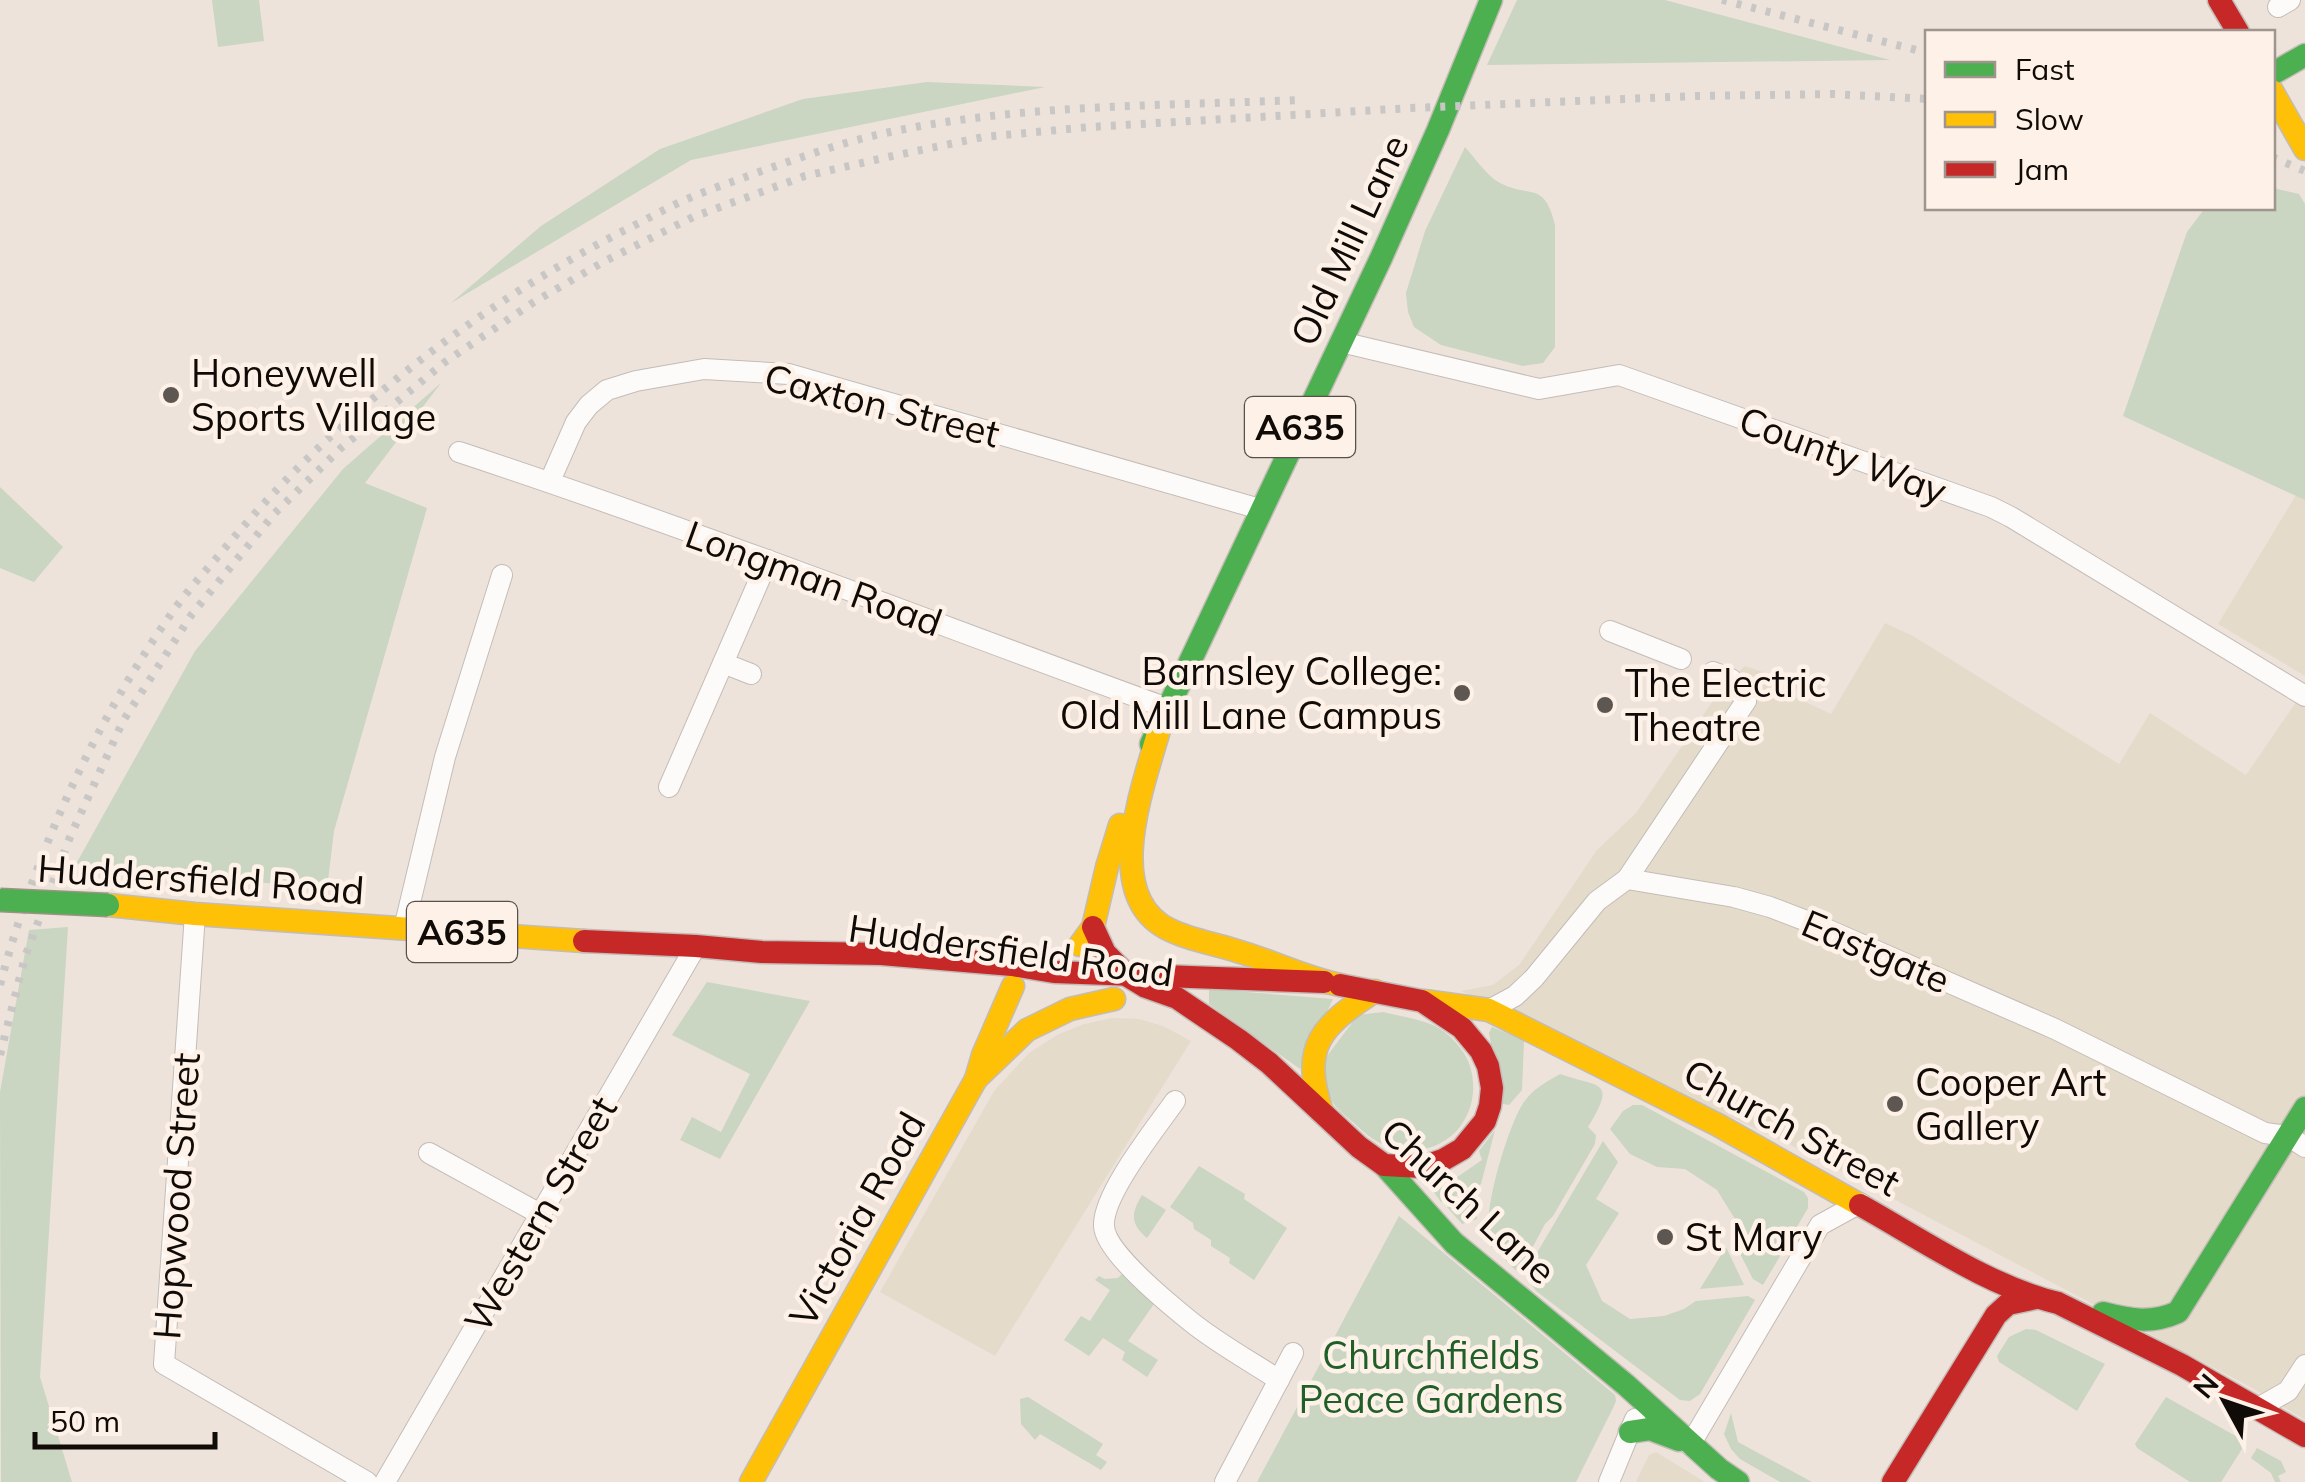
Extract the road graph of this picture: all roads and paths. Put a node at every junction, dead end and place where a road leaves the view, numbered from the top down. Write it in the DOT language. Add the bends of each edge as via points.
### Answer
graph roads {
  1 [pos="1491,0"];
  2 [pos="2219,0"];
  3 [pos="2237,30"];
  4 [pos="2305,54"];
  5 [pos="2275,72"];
  6 [pos="2275,96"];
  7 [pos="2305,150"];
  8 [pos="1341,342"];
  9 [pos="460,452"];
  10 [pos="550,482"];
  11 [pos="1260,509"];
  12 [pos="768,560"];
  13 [pos="502,575"];
  14 [pos="1610,631"];
  15 [pos="1681,659"];
  16 [pos="724,663"];
  17 [pos="1713,672"];
  18 [pos="751,674"];
  19 [pos="2305,696"];
  20 [pos="1164,716"];
  21 [pos="669,787"];
  22 [pos="1626,879"];
  23 [pos="0,900"];
  24 [pos="195,914"];
  25 [pos="1092,927"];
  26 [pos="404,928"];
  27 [pos="696,946"];
  28 [pos="1220,947"];
  29 [pos="816,954"];
  30 [pos="1054,972"];
  31 [pos="1128,976"];
  32 [pos="1324,982"];
  33 [pos="1014,986"];
  34 [pos="1374,992"];
  35 [pos="1114,999"];
  36 [pos="1422,1001"];
  37 [pos="1489,1010"];
  38 [pos="1197,1013"];
  39 [pos="976,1079"];
  40 [pos="1175,1101"];
  41 [pos="2305,1108"];
  42 [pos="1322,1112"];
  43 [pos="2296,1142"];
  44 [pos="429,1153"];
  45 [pos="1384,1164"];
  46 [pos="1860,1203"];
  47 [pos="540,1214"];
  48 [pos="2047,1301"];
  49 [pos="1294,1353"];
  50 [pos="2305,1365"];
  51 [pos="1280,1380"];
  52 [pos="1643,1402"];
  53 [pos="2258,1408"];
  54 [pos="1630,1432"];
  55 [pos="2305,1436"];
  56 [pos="1690,1444"];
  57 [pos="754,1481"];
  58 [pos="367,1482"];
  59 [pos="385,1482"];
  60 [pos="1225,1482"];
  61 [pos="1609,1482"];
  62 [pos="1738,1482"];
  63 [pos="1893,1482"];
  1 -- 8 [label="main road, Old Mill Lane / A635" via="1396,230"];
  2 -- 3 [label="main road"];
  4 -- 5 [label="main road"];
  6 -- 7 [label="main road"];
  8 -- 11 [label="main road, Old Mill Lane / A635"];
  8 -- 19 [label="street, County Way" via="1538,390 1619,375 1991,507"];
  9 -- 10 [label="street, Longman Road"];
  10 -- 11 [label="street, Caxton Street" via="576,422 607,390 704,369 788,374"];
  10 -- 12 [label="street, Longman Road"];
  11 -- 20 [label="main road, Old Mill Lane / A635"];
  12 -- 16 [label="street"];
  12 -- 20 [label="street, Longman Road"];
  13 -- 26 [label="street" via="445,756"];
  14 -- 15 [label="street"];
  16 -- 18 [label="street"];
  16 -- 21 [label="street"];
  17 -- 22 [label="street" via="1731,680 1746,701"];
  20 -- 25 [label="main road, Old Mill Lane / A635" via="1134,780"];
  20 -- 28 [label="main road, Old Mill Lane / A635" via="1137,814 1131,876 1150,916 1168,930"];
  22 -- 37 [label="street" via="1597,901 1534,978"];
  22 -- 43 [label="street, Eastgate" via="1734,897 1817,924 2055,1029 2264,1133"];
  23 -- 24 [label="main road, Huddersfield Road / A635, bridge"];
  24 -- 26 [label="main road, Huddersfield Road / A635"];
  24 -- 58 [label="street, Hopwood Street" via="164,1364"];
  25 -- 30 [label="main road, Old Mill Lane / A635"];
  25 -- 31 [label="main road, A635" via="1104,953"];
  26 -- 27 [label="main road, Huddersfield Road / A635"];
  27 -- 29 [label="main road, Huddersfield Road / A635"];
  27 -- 47 [label="street, Western Street"];
  28 -- 32 [label="main road, Church Street / A635"];
  29 -- 30 [label="main road, Huddersfield Road / A635"];
  29 -- 33 [label="main road, Huddersfield Road / A635" via="871,970"];
  30 -- 31 [label="main road, A635"];
  30 -- 33 [label="main road, A635"];
  31 -- 32 [label="main road, A635"];
  31 -- 38 [label="main road, A635"];
  32 -- 34 [label="main road, Church Street / A635"];
  33 -- 35 [label="main road, Huddersfield Road / A635"];
  33 -- 39 [label="main road, Victoria Road"];
  34 -- 36 [label="main road, Church Street / A635"];
  34 -- 42 [label="main road" via="1340,1014 1316,1047 1313,1082"];
  35 -- 38 [label="main road, Huddersfield Road / A635"];
  35 -- 39 [label="main road" via="1070,1008 1027,1030"];
  36 -- 37 [label="main road, Church Street"];
  36 -- 45 [label="main road, A635" via="1481,1050 1490,1106 1476,1134 1443,1160 1422,1167"];
  37 -- 46 [label="main road, Church Street"];
  38 -- 42 [label="main road, Church Lane / A635" via="1240,1040"];
  39 -- 57 [label="main road, Victoria Road"];
  40 -- 51 [label="street" via="1108,1200 1104,1228 1112,1248 1192,1323"];
  41 -- 43 [label="main road"];
  42 -- 45 [label="main road, Church Lane / A635"];
  43 -- 48 [label="main road" via="2178,1312 2157,1322 2131,1322"];
  44 -- 47 [label="street"];
  45 -- 52 [label="main road, Church Lane" via="1454,1243"];
  46 -- 48 [label="main road, Church Street" via="1977,1272"];
  46 -- 56 [label="street" via="1820,1225"];
  47 -- 59 [label="street, Western Street"];
  48 -- 53 [label="main road, Church Street"];
  48 -- 63 [label="main road" via="2008,1304 1986,1328"];
  49 -- 51 [label="street"];
  50 -- 53 [label="street" via="2288,1392"];
  51 -- 60 [label="street"];
  52 -- 54 [label="street"];
  52 -- 56 [label="main road, Church Lane"];
  53 -- 55 [label="main road, Church Street"];
  54 -- 56 [label="main road" via="1650,1430"];
  54 -- 61 [label="street"];
  56 -- 62 [label="main road, Church Lane"];
}
